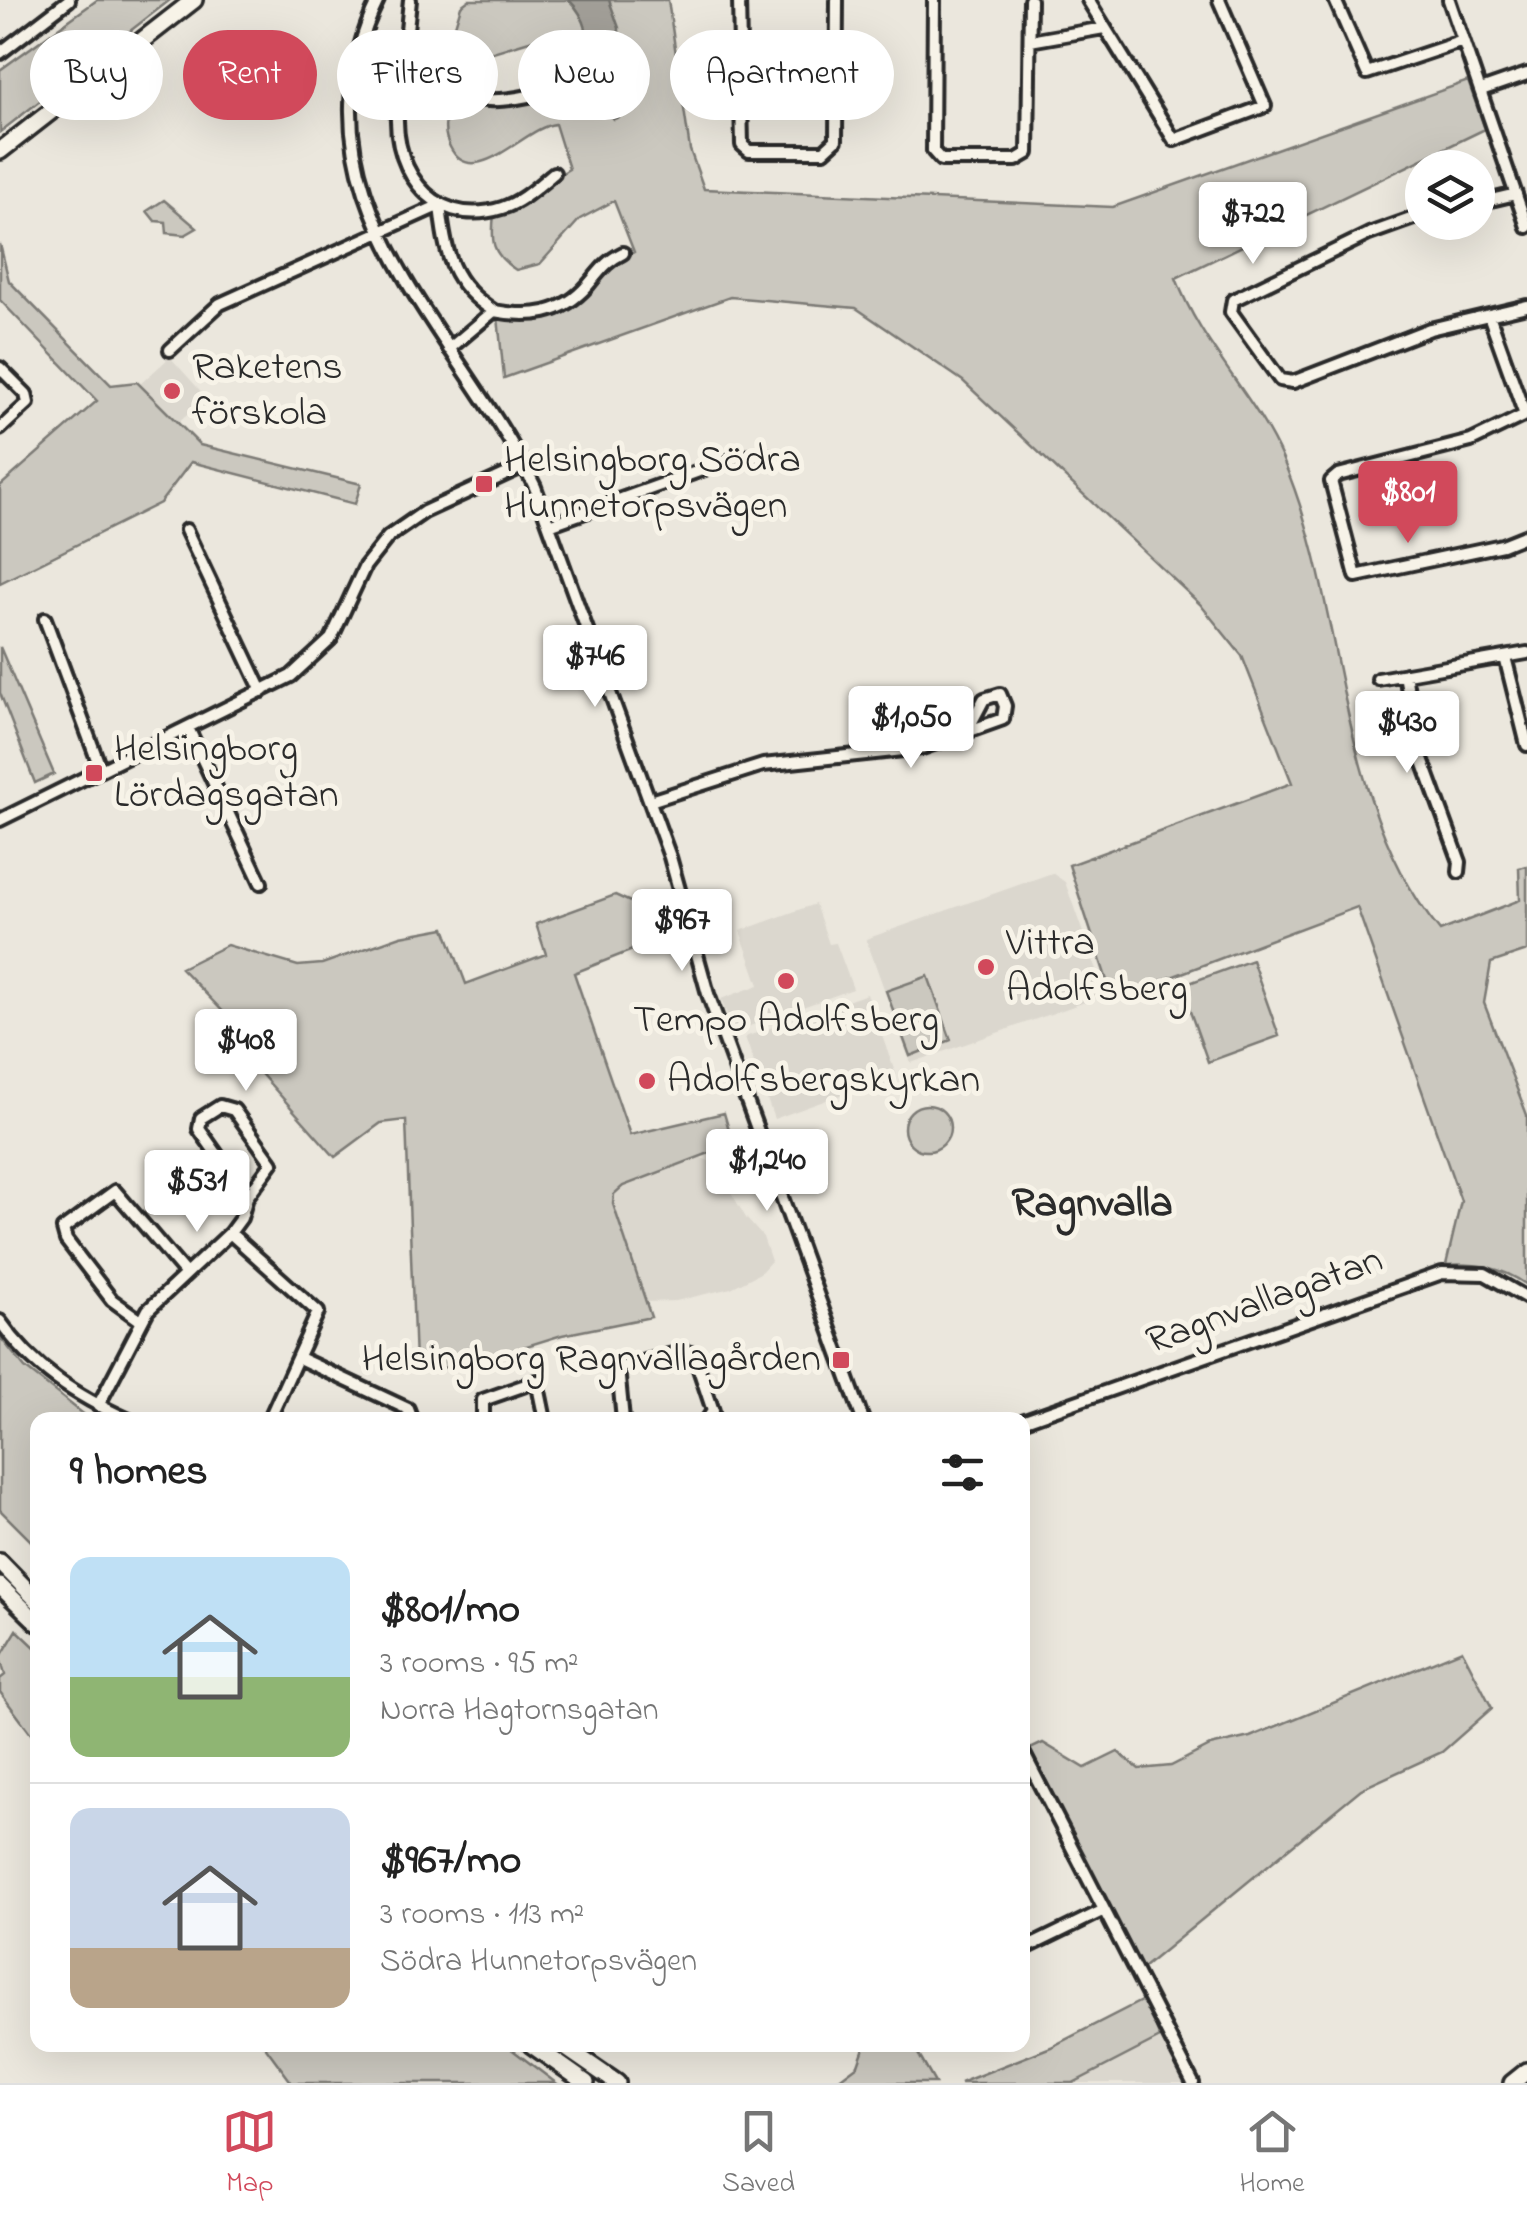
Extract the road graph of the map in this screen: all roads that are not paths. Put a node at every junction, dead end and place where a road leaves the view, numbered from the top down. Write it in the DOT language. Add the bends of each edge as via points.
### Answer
graph roads {
  1 [pos="69,0"];
  2 [pos="194,0"];
  3 [pos="378,0"];
  4 [pos="410,0"];
  5 [pos="739,0"];
  6 [pos="836,0"];
  7 [pos="934,0"];
  8 [pos="1030,0"];
  9 [pos="1088,0"];
  10 [pos="1220,0"];
  11 [pos="1335,0"];
  12 [pos="1448,0"];
  13 [pos="1104,28"];
  14 [pos="366,30"];
  15 [pos="408,30"];
  16 [pos="1030,41"];
  17 [pos="1463,41"];
  18 [pos="2,47"];
  19 [pos="1527,74"];
  20 [pos="1481,90"];
  21 [pos="354,120"];
  22 [pos="398,120"];
  23 [pos="0,151"];
  24 [pos="554,173"];
  25 [pos="1516,194"];
  26 [pos="1495,199"];
  27 [pos="440,205"];
  28 [pos="1405,221"];
  29 [pos="1527,227"];
  30 [pos="379,234"];
  31 [pos="622,253"];
  32 [pos="1527,306"];
  33 [pos="494,311"];
  34 [pos="1489,315"];
  35 [pos="170,350"];
  36 [pos="450,350"];
  37 [pos="0,368"];
  38 [pos="1526,415"];
  39 [pos="0,430"];
  40 [pos="770,456"];
  41 [pos="524,466"];
  42 [pos="549,525"];
  43 [pos="186,530"];
  44 [pos="1527,536"];
  45 [pos="45,620"];
  46 [pos="1527,652"];
  47 [pos="1505,657"];
  48 [pos="1405,674"];
  49 [pos="1378,679"];
  50 [pos="262,691"];
  51 [pos="188,728"];
  52 [pos="966,733"];
  53 [pos="1527,745"];
  54 [pos="100,770"];
  55 [pos="650,802"];
  56 [pos="0,820"];
  57 [pos="1459,872"];
  58 [pos="262,882"];
  59 [pos="247,1197"];
  60 [pos="230,1233"];
  61 [pos="185,1273"];
  62 [pos="1527,1298"];
  63 [pos="0,1321"];
  64 [pos="140,1321"];
  65 [pos="299,1358"];
  66 [pos="98,1406"];
  67 [pos="112,1412"];
  68 [pos="273,1412"];
  69 [pos="409,1412"];
  70 [pos="484,1412"];
  71 [pos="543,1412"];
  72 [pos="622,1412"];
  73 [pos="712,1412"];
  74 [pos="860,1412"];
  75 [pos="1030,1418"];
  76 [pos="0,1562"];
  77 [pos="0,1586"];
  78 [pos="30,1593"];
  79 [pos="30,1615"];
  80 [pos="1030,1766"];
  81 [pos="1102,1911"];
  82 [pos="1030,1946"];
  83 [pos="542,2052"];
  84 [pos="572,2052"];
  85 [pos="1527,2070"];
  86 [pos="614,2081"];
  87 [pos="586,2083"];
  88 [pos="1193,2083"];
  89 [pos="1512,2083"];
  1 -- 18 [label="street"];
  2 -- 23 [label="main road"];
  3 -- 14 [label="street"];
  4 -- 15 [label="street"];
  5 -- 6 [label="street" via="742,146 824,151 836,140"];
  7 -- 16 [label="street" via="937,159 1026,156"];
  8 -- 16 [label="street"];
  9 -- 13 [label="street"];
  10 -- 13 [label="street" via="1265,106 1175,140"];
  11 -- 17 [label="street" via="1366,72"];
  12 -- 17 [label="street"];
  13 -- 16 [label="street"];
  17 -- 20 [label="street"];
  19 -- 20 [label="street"];
  20 -- 25 [label="street"];
  21 -- 30 [label="street"];
  22 -- 27 [label="street" via="404,167"];
  24 -- 27 [label="street" via="505,208"];
  25 -- 26 [label="street"];
  25 -- 29 [label="street"];
  27 -- 30 [label="street"];
  27 -- 33 [label="street" via="453,274"];
  28 -- 34 [label="street" via="1232,300 1232,312 1284,383 1430,329"];
  30 -- 35 [label="street" via="220,304"];
  30 -- 36 [label="street"];
  31 -- 33 [label="street" via="604,262 560,308 520,316"];
  32 -- 34 [label="street"];
  33 -- 36 [label="street"];
  34 -- 38 [label="street"];
  36 -- 41 [label="street"];
  37 -- 39 [label="street" via="28,403"];
  38 -- 44 [label="street" via="1471,441 1332,478 1356,576"];
  40 -- 42 [label="street" via="738,457"];
  41 -- 42 [label="street"];
  41 -- 50 [label="street" via="397,529 365,566 325,647"];
  42 -- 55 [label="street"];
  43 -- 50 [label="street"];
  45 -- 54 [label="street"];
  46 -- 47 [label="street"];
  47 -- 48 [label="street"];
  47 -- 53 [label="street"];
  48 -- 49 [label="street"];
  48 -- 57 [label="street" via="1418,745"];
  50 -- 51 [label="street"];
  51 -- 54 [label="street"];
  51 -- 58 [label="street"];
  52 -- 55 [label="street" via="910,751 763,765"];
  54 -- 56 [label="street"];
  55 -- 74 [label="street" via="708,994"];
  59 -- 59 [label="street" via="270,1169 271,1157 234,1110 220,1106 201,1118 199,1129"];
  59 -- 60 [label="street"];
  60 -- 61 [label="street"];
  60 -- 65 [label="street" via="318,1312"];
  61 -- 64 [label="street"];
  61 -- 64 [label="street" via="115,1191 68,1221 66,1240 112,1300"];
  62 -- 75 [label="street, Ragnvallagatan" via="1485,1274 1442,1273"];
  63 -- 66 [label="street" via="52,1378"];
  64 -- 66 [label="street"];
  65 -- 68 [label="street"];
  65 -- 69 [label="street"];
  66 -- 67 [label="street"];
  70 -- 71 [label="street" via="483,1400 537,1381"];
  72 -- 73 [label="street" via="618,1368 685,1350 694,1354"];
  76 -- 78 [label="main road"];
  77 -- 79 [label="main road"];
  80 -- 81 [label="street"];
  81 -- 82 [label="street"];
  81 -- 88 [label="street"];
  83 -- 87 [label="main road"];
  84 -- 86 [label="main road"];
  85 -- 89 [label="main road"];
}
